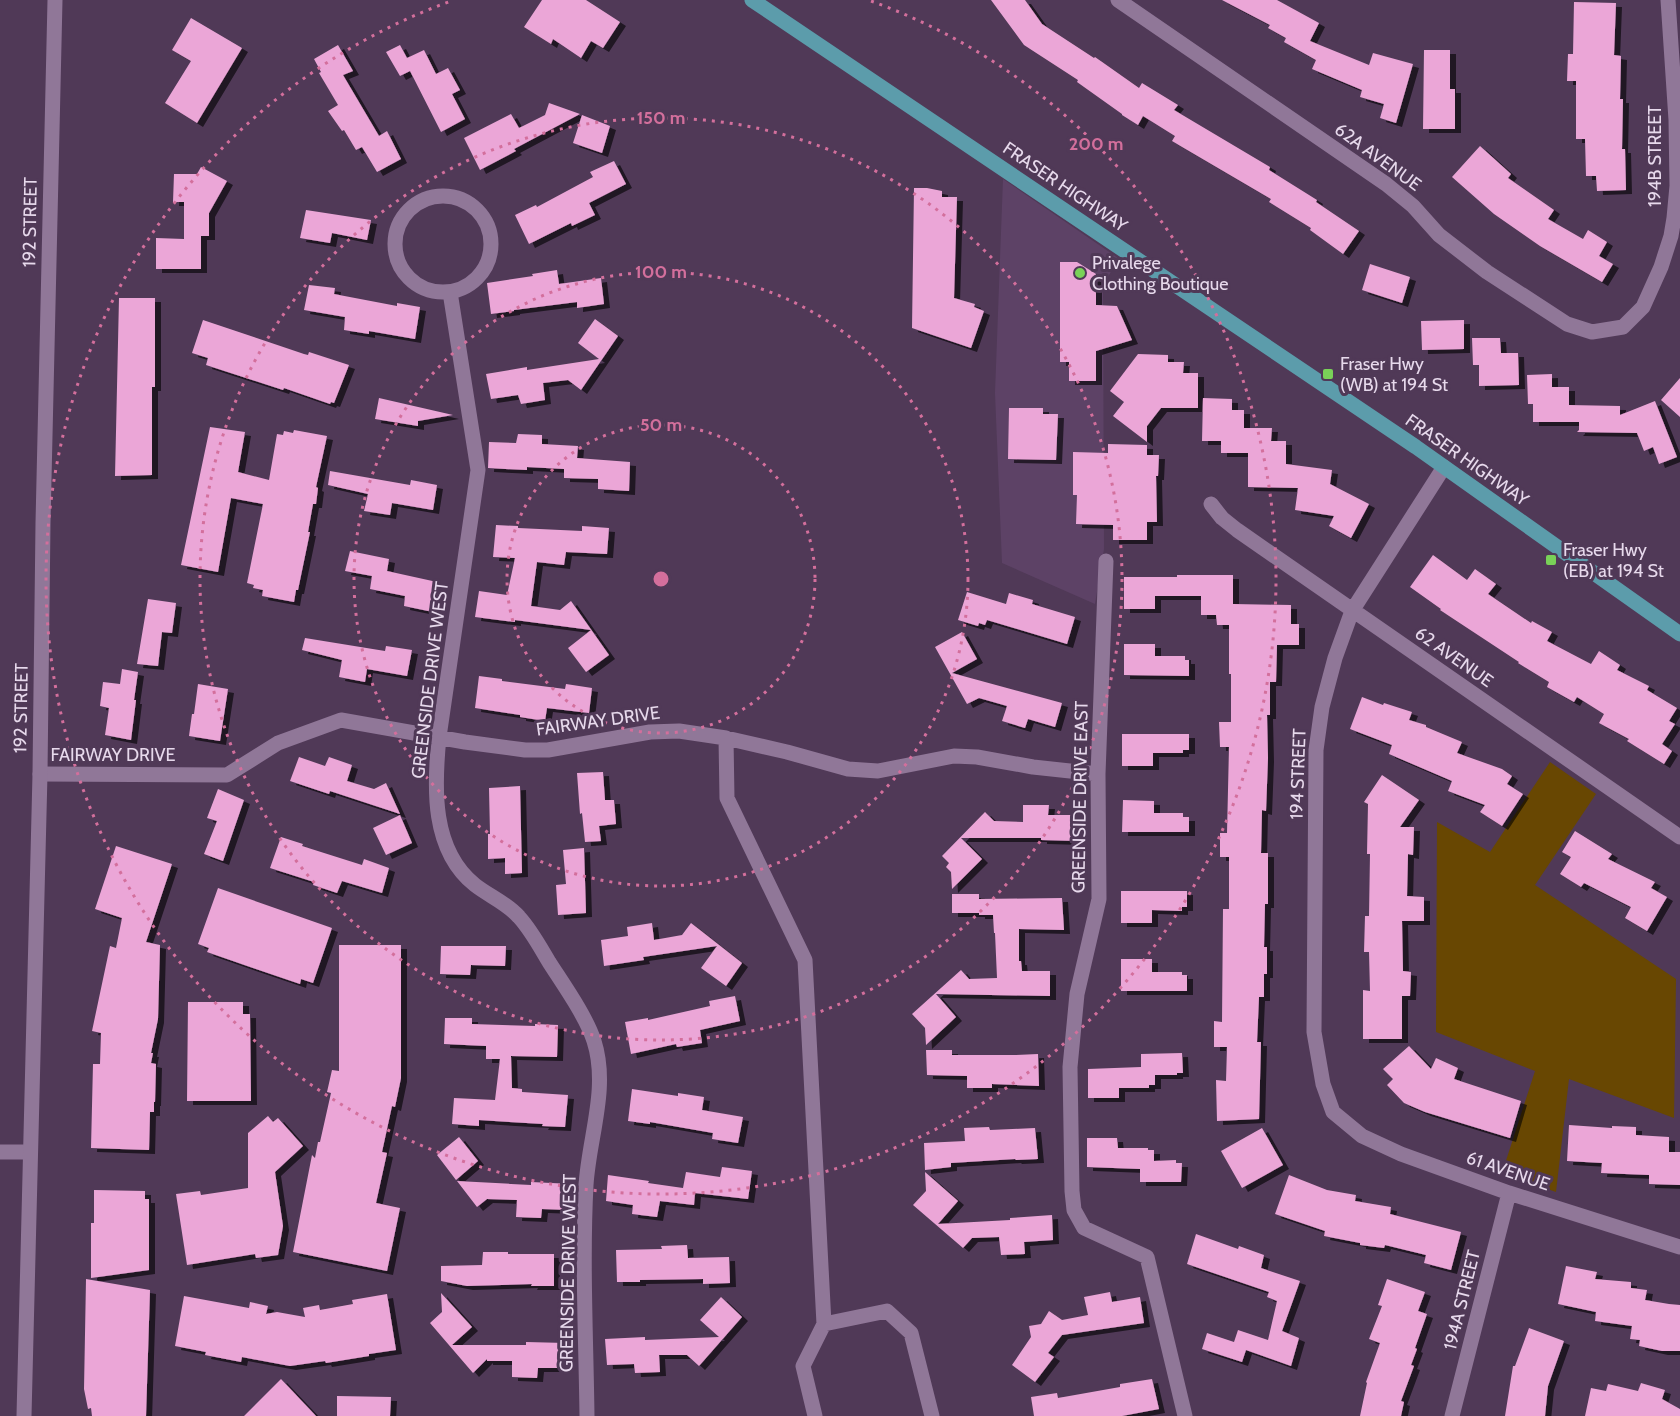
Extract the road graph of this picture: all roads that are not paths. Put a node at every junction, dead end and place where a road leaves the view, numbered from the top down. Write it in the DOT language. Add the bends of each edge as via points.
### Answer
graph roads {
  1 [pos="55,0"];
  2 [pos="752,0"];
  3 [pos="1118,0"];
  4 [pos="1668,0"];
  5 [pos="450,292"];
  6 [pos="1643,307"];
  7 [pos="1444,466"];
  8 [pos="1211,504"];
  9 [pos="1106,561"];
  10 [pos="1352,611"];
  11 [pos="1680,634"];
  12 [pos="439,737"];
  13 [pos="726,738"];
  14 [pos="40,774"];
  15 [pos="1098,774"];
  16 [pos="1680,837"];
  17 [pos="1333,1112"];
  18 [pos="0,1152"];
  19 [pos="30,1152"];
  20 [pos="1509,1193"];
  21 [pos="1680,1247"];
  22 [pos="824,1324"];
  23 [pos="24,1416"];
  24 [pos="587,1416"];
  25 [pos="815,1416"];
  26 [pos="932,1416"];
  27 [pos="1185,1416"];
  28 [pos="1452,1416"];
  1 -- 14 [label="street, 192 STREET"];
  2 -- 7 [label="main road, FRASER HIGHWAY"];
  3 -- 6 [label="street, 62A AVENUE" via="1386,184 1439,235 1495,278 1566,324 1592,332 1623,327"];
  4 -- 6 [label="street, 194B STREET" via="1677,186 1671,236"];
  5 -- 5 [label="street" via="478,278 487,264 490,233 484,219 468,202 445,195 429,197 403,215 394,246 398,262 412,281 434,291"];
  5 -- 12 [label="street, GREENSIDE DRIVE WEST" via="478,470"];
  7 -- 10 [label="street, 194 STREET"];
  7 -- 11 [label="main road, FRASER HIGHWAY"];
  8 -- 10 [label="street, 62 AVENUE" via="1237,530"];
  9 -- 15 [label="street, GREENSIDE DRIVE EAST"];
  10 -- 16 [label="street, 62 AVENUE"];
  10 -- 17 [label="street, 194 STREET" via="1322,707 1316,750 1314,1032 1323,1084"];
  12 -- 13 [label="street, FAIRWAY DRIVE" via="525,750 548,750 650,732 679,731"];
  12 -- 14 [label="street, FAIRWAY DRIVE" via="341,720 278,743 227,775"];
  12 -- 24 [label="street, GREENSIDE DRIVE WEST" via="435,776 439,818 458,869 519,916 594,1040 600,1082 586,1181"];
  13 -- 15 [label="street, FAIRWAY DRIVE" via="848,769 878,771 954,756"];
  13 -- 22 [label="street" via="727,798 805,960"];
  14 -- 19 [label="street, 192 STREET"];
  15 -- 27 [label="street, GREENSIDE DRIVE EAST" via="1099,899 1077,994 1070,1067 1074,1210 1084,1228 1147,1257"];
  17 -- 20 [label="street, 61 AVENUE" via="1362,1136 1401,1154"];
  18 -- 19 [label="street"];
  19 -- 23 [label="street, 192 STREET"];
  20 -- 21 [label="street, 61 AVENUE"];
  20 -- 28 [label="street, 194A STREET"];
  22 -- 25 [label="street" via="804,1366"];
  22 -- 26 [label="street" via="887,1311 910,1333"];
}
